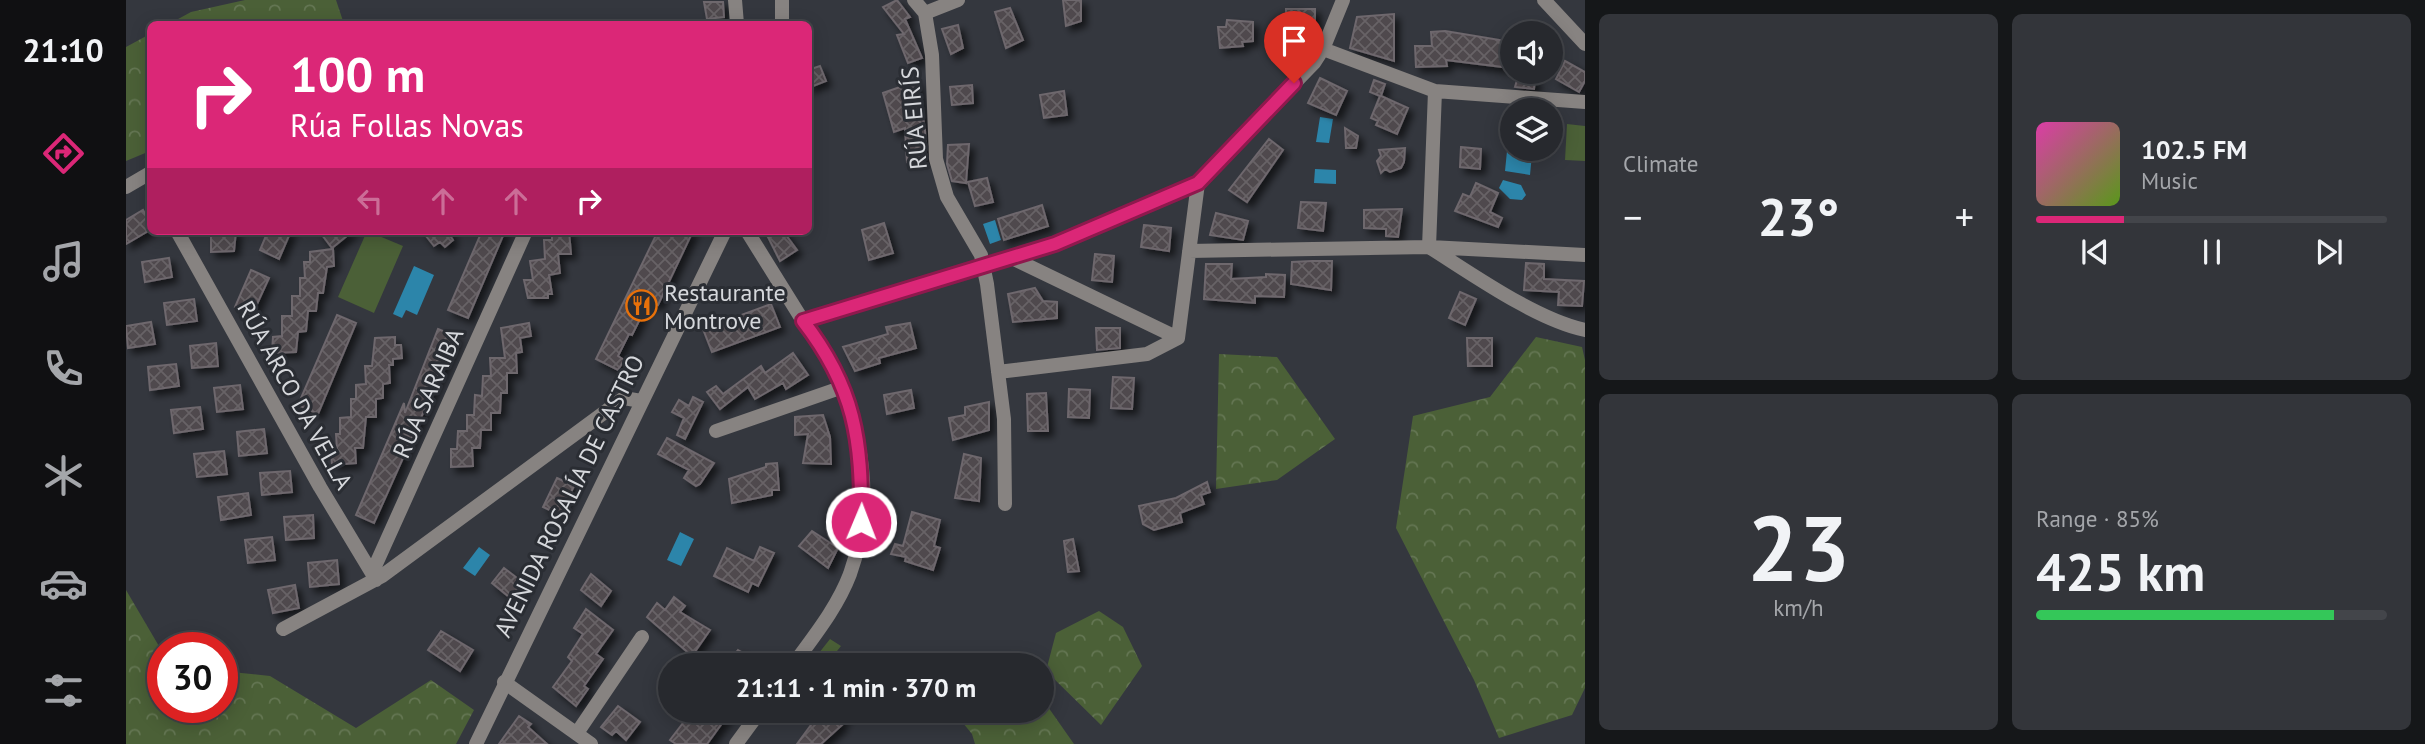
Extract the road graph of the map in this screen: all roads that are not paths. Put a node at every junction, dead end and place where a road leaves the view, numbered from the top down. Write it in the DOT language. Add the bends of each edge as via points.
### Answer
graph roads {
  1 [pos="735,0"];
  2 [pos="782,0"];
  3 [pos="914,0"];
  4 [pos="958,0"];
  5 [pos="1343,0"];
  6 [pos="1544,0"];
  7 [pos="925,13"];
  8 [pos="737,21"];
  9 [pos="782,21"];
  10 [pos="1585,44"];
  11 [pos="1323,49"];
  12 [pos="1435,91"];
  13 [pos="1585,102"];
  14 [pos="147,177"];
  15 [pos="1198,183"];
  16 [pos="126,187"];
  17 [pos="179,235"];
  18 [pos="524,235"];
  19 [pos="723,235"];
  20 [pos="749,235"];
  21 [pos="1429,247"];
  22 [pos="1189,251"];
  23 [pos="1585,255"];
  24 [pos="1012,258"];
  25 [pos="983,268"];
  26 [pos="803,321"];
  27 [pos="1585,330"];
  28 [pos="1178,338"];
  29 [pos="998,372"];
  30 [pos="843,387"];
  31 [pos="640,401"];
  32 [pos="716,431"];
  33 [pos="1005,504"];
  34 [pos="374,576"];
  35 [pos="283,629"];
  36 [pos="642,636"];
  37 [pos="802,653"];
  38 [pos="504,682"];
  39 [pos="751,723"];
  40 [pos="577,733"];
  41 [pos="476,744"];
  42 [pos="591,744"];
  43 [pos="736,744"];
  1 -- 8 [label="street"];
  2 -- 9 [label="street"];
  3 -- 7 [label="street"];
  4 -- 7 [label="street"];
  5 -- 11 [label="street"];
  6 -- 10 [label="street"];
  7 -- 25 [label="street, RÚA EIRÍS" via="932,55 936,159 947,197 981,255"];
  11 -- 12 [label="street"];
  11 -- 15 [label="street"];
  12 -- 13 [label="street"];
  12 -- 21 [label="street"];
  14 -- 16 [label="street"];
  15 -- 22 [label="street"];
  15 -- 24 [label="street"];
  17 -- 34 [label="street, RÚA ARCO DA VELLA"];
  18 -- 34 [label="street, RÚA SARAIBA"];
  19 -- 31 [label="street, AVENIDA ROSALÍA DE CASTRO"];
  20 -- 26 [label="street"];
  21 -- 22 [label="street"];
  21 -- 23 [label="street"];
  21 -- 27 [label="street" via="1491,286 1568,326"];
  22 -- 28 [label="street"];
  24 -- 25 [label="street"];
  24 -- 28 [label="street"];
  25 -- 26 [label="street"];
  25 -- 29 [label="street, RÚA EIRÍS"];
  26 -- 30 [label="street"];
  28 -- 29 [label="street" via="1147,354"];
  29 -- 33 [label="street, RÚA EIRÍS" via="1004,419"];
  30 -- 32 [label="street"];
  30 -- 37 [label="street" via="862,461 861,522 850,573 832,611"];
  31 -- 34 [label="street" via="624,398"];
  31 -- 38 [label="street, AVENIDA ROSALÍA DE CASTRO"];
  34 -- 35 [label="street"];
  36 -- 40 [label="street"];
  38 -- 40 [label="street"];
  38 -- 41 [label="street, AVENIDA ROSALÍA DE CASTRO"];
  39 -- 43 [label="street"];
  40 -- 42 [label="street"];
}
